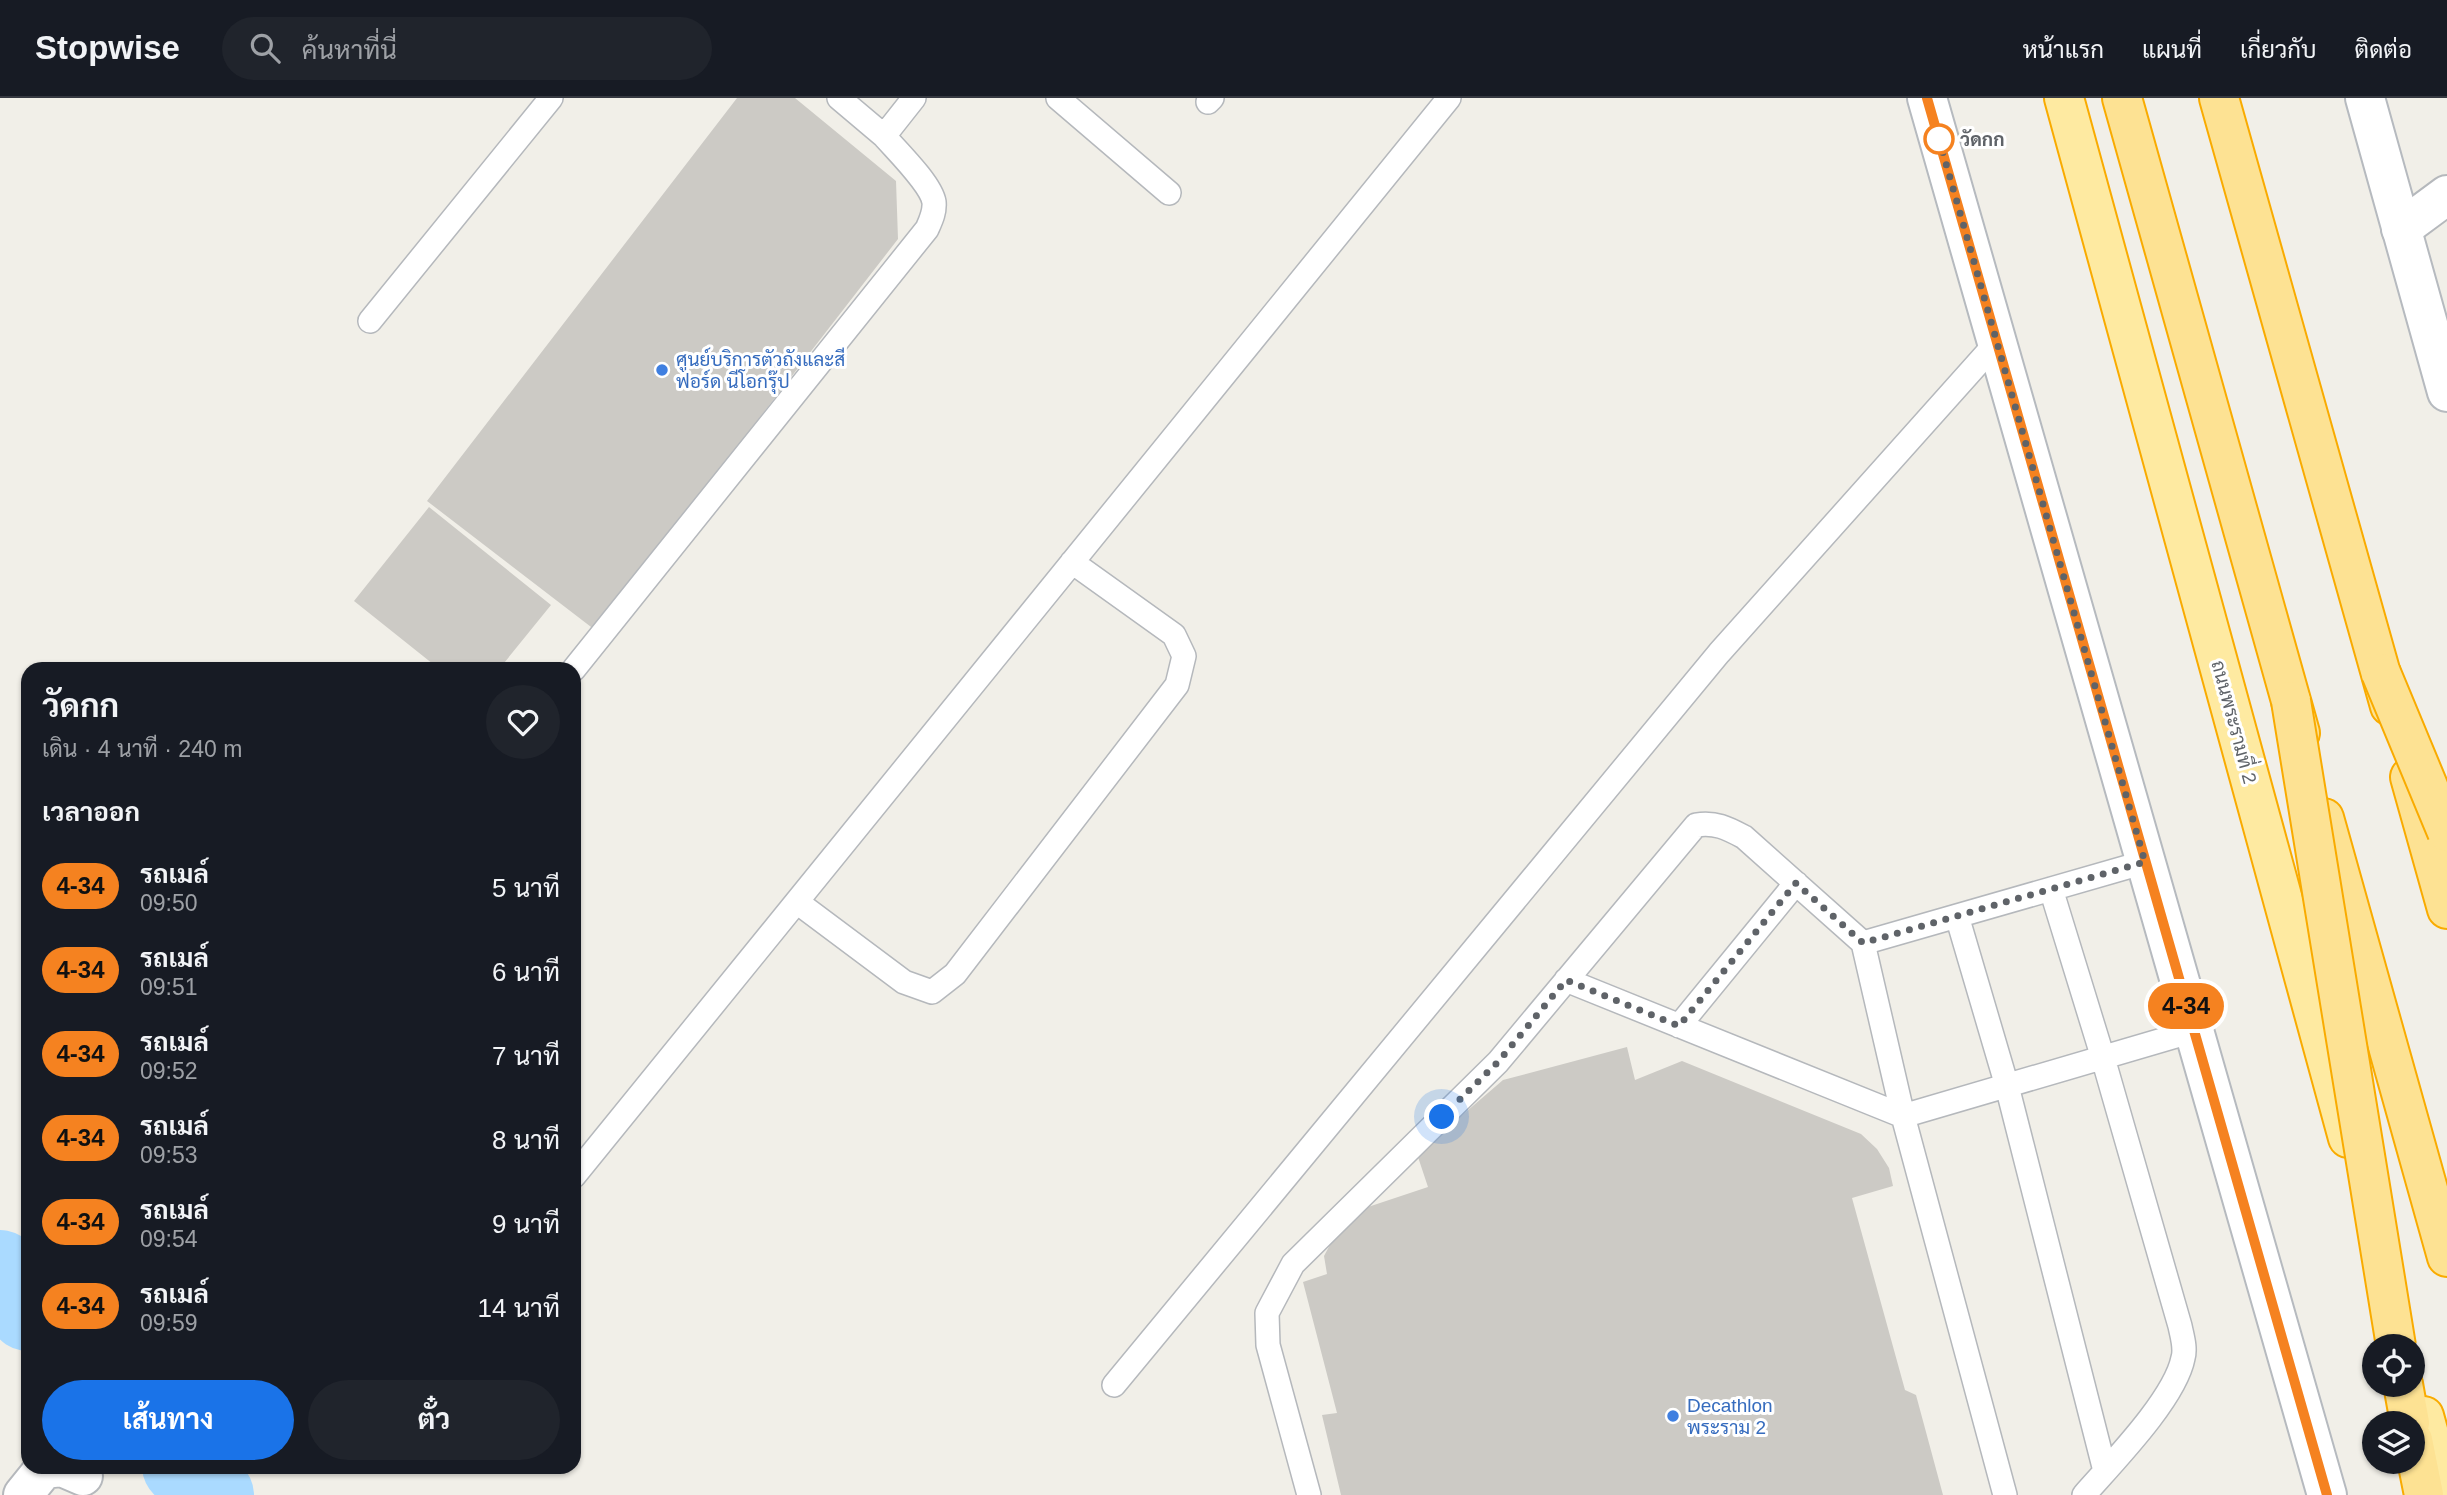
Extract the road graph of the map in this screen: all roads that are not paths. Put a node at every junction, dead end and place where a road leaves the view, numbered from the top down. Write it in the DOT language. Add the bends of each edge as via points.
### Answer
graph roads {
  1 [pos="551,98"];
  2 [pos="839,98"];
  3 [pos="914,98"];
  4 [pos="1059,98"];
  5 [pos="1449,98"];
  6 [pos="1927,98"];
  7 [pos="2064,98"];
  8 [pos="2122,98"];
  9 [pos="2219,98"];
  10 [pos="2233,98"];
  11 [pos="2365,98"];
  12 [pos="884,136"];
  13 [pos="1168,193"];
  14 [pos="2447,195"];
  15 [pos="2401,229"];
  16 [pos="370,321"];
  17 [pos="1997,342"];
  18 [pos="2447,392"];
  19 [pos="1072,562"];
  20 [pos="580,662"];
  21 [pos="2381,673"];
  22 [pos="2291,701"];
  23 [pos="2447,832"];
  24 [pos="2447,843"];
  25 [pos="2145,862"];
  26 [pos="1796,883"];
  27 [pos="2051,890"];
  28 [pos="797,902"];
  29 [pos="2447,909"];
  30 [pos="1957,916"];
  31 [pos="1863,943"];
  32 [pos="1566,980"];
  33 [pos="1679,1026"];
  34 [pos="2193,1031"];
  35 [pos="2103,1058"];
  36 [pos="2007,1086"];
  37 [pos="1903,1116"];
  38 [pos="581,1167"];
  39 [pos="2447,1257"];
  40 [pos="2394,1334"];
  41 [pos="2402,1334"];
  42 [pos="1114,1385"];
  43 [pos="2419,1397"];
  44 [pos="2105,1471"];
  45 [pos="40,1474"];
  46 [pos="78,1474"];
  47 [pos="2420,1474"];
  48 [pos="83,1476"];
  49 [pos="23,1495"];
  50 [pos="1310,1495"];
  51 [pos="2005,1495"];
  52 [pos="2084,1495"];
  53 [pos="2327,1495"];
  54 [pos="2424,1495"];
  55 [pos="2446,1495"];
  1 -- 16 [label="lane"];
  2 -- 12 [label="lane"];
  3 -- 12 [label="lane"];
  4 -- 13 [label="lane"];
  5 -- 19 [label="lane"];
  6 -- 17 [label="main road"];
  7 -- 41 [label="highway, ถนนพระรามที่ 2"];
  8 -- 22 [label="highway"];
  9 -- 21 [label="highway"];
  10 -- 24 [label="highway"];
  11 -- 15 [label="main road"];
  12 -- 20 [label="lane" via="929,190 934,201 927,229"];
  14 -- 15 [label="main road"];
  15 -- 18 [label="main road"];
  17 -- 25 [label="main road"];
  17 -- 42 [label="lane" via="1719,653"];
  19 -- 28 [label="lane"];
  19 -- 28 [label="lane" via="1174,635 1184,656 1177,685 955,974 932,992 904,982"];
  21 -- 23 [label="highway, bridge"];
  21 -- 29 [label="highway, bridge"];
  22 -- 39 [label="highway, bridge"];
  22 -- 40 [label="highway, bridge"];
  25 -- 27 [label="lane"];
  25 -- 34 [label="main road"];
  26 -- 31 [label="lane"];
  26 -- 32 [label="lane" via="1744,837 1722,825 1696,825"];
  26 -- 33 [label="lane"];
  27 -- 30 [label="lane"];
  27 -- 35 [label="lane"];
  28 -- 38 [label="lane"];
  30 -- 31 [label="lane"];
  30 -- 36 [label="lane"];
  31 -- 37 [label="lane"];
  32 -- 33 [label="lane"];
  32 -- 50 [label="lane" via="1498,1062 1293,1264 1267,1313 1268,1345"];
  33 -- 37 [label="lane"];
  34 -- 35 [label="lane"];
  34 -- 53 [label="main road"];
  35 -- 36 [label="lane"];
  35 -- 44 [label="lane" via="2183,1348 2172,1384 2148,1421"];
  36 -- 37 [label="lane"];
  36 -- 44 [label="lane"];
  37 -- 51 [label="lane"];
  43 -- 55 [label="highway"];
  44 -- 52 [label="lane"];
  45 -- 49 [label="main road"];
  46 -- 48 [label="main road"];
  47 -- 54 [label="highway"];
}
